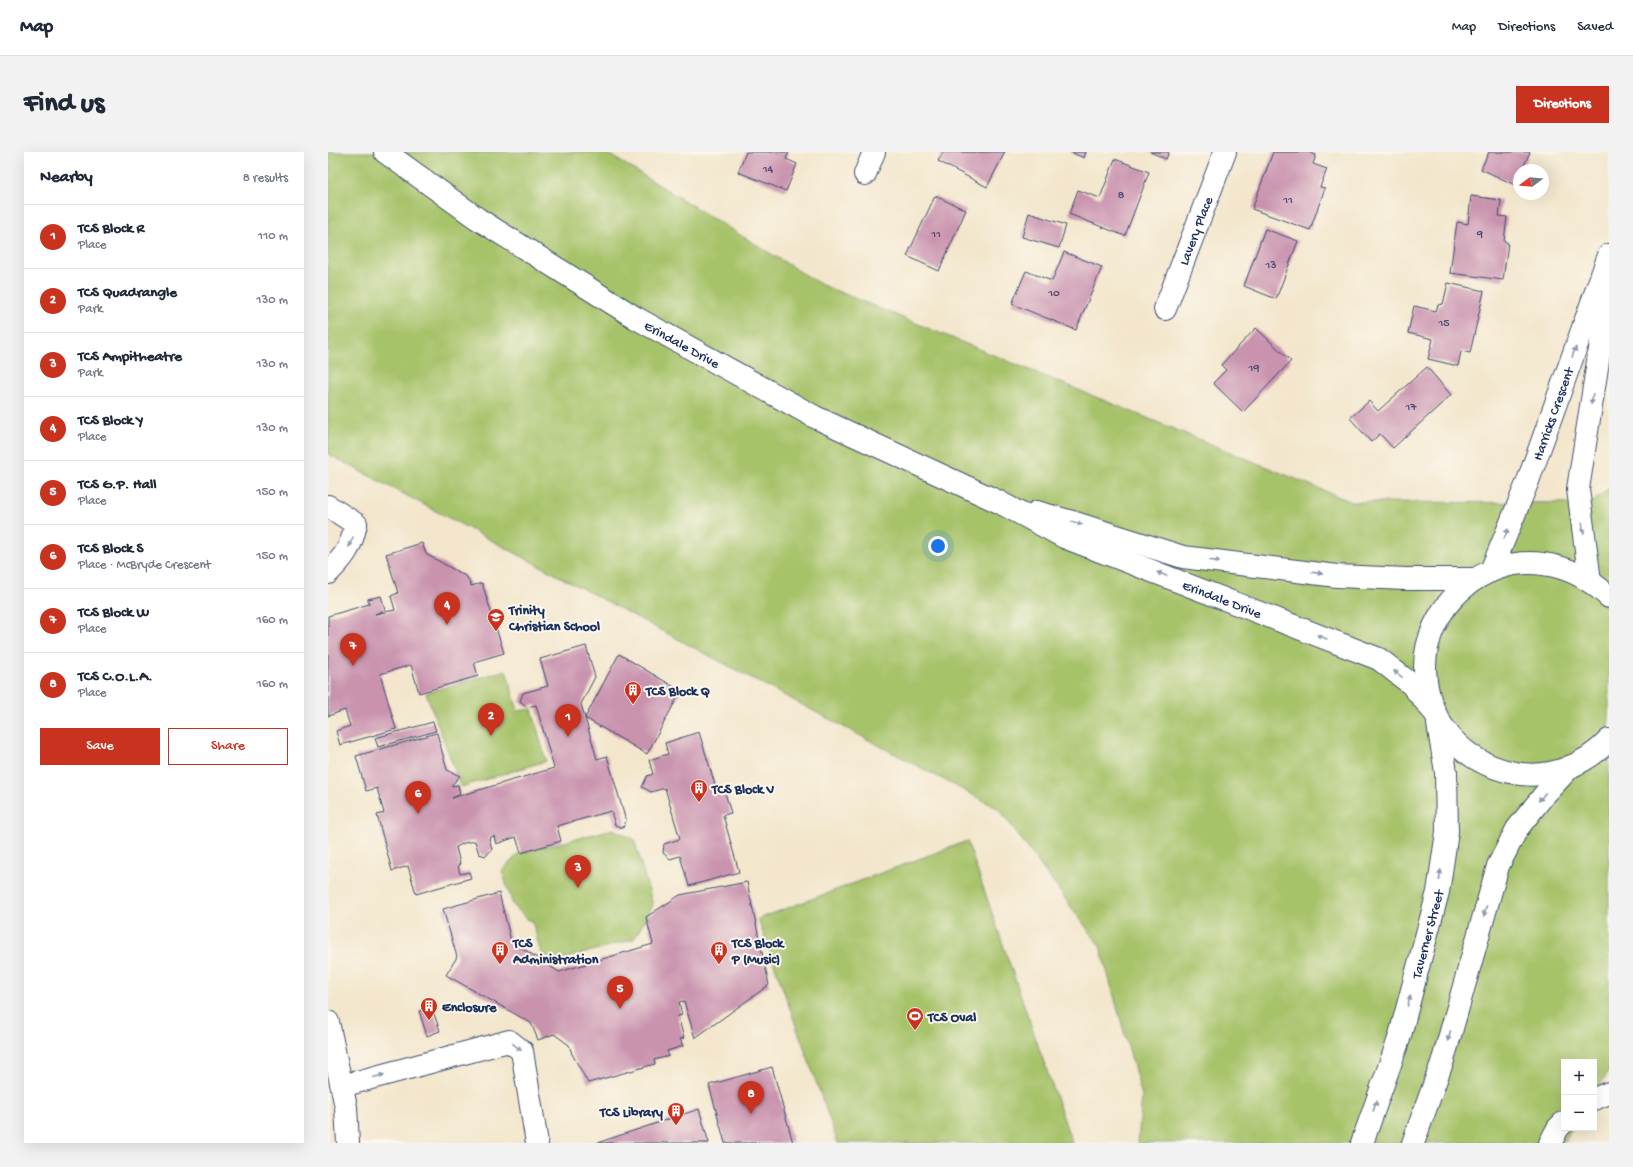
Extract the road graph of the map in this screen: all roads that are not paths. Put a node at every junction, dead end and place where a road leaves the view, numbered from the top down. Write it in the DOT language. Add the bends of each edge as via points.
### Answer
graph roads {
  1 [pos="385,152"];
  2 [pos="874,152"];
  3 [pos="1225,152"];
  4 [pos="865,174"];
  5 [pos="1609,255"];
  6 [pos="1609,292"];
  7 [pos="1165,310"];
  8 [pos="999,502"];
  9 [pos="328,506"];
  10 [pos="328,573"];
  11 [pos="1483,575"];
  12 [pos="1590,581"];
  13 [pos="1609,597"];
  14 [pos="1436,715"];
  15 [pos="1609,740"];
  16 [pos="1609,761"];
  17 [pos="1569,768"];
  18 [pos="328,1022"];
  19 [pos="342,1086"];
  20 [pos="1609,1093"];
  21 [pos="1597,1098"];
  22 [pos="1561,1125"];
  23 [pos="348,1143"];
  24 [pos="537,1143"];
  25 [pos="1362,1143"];
  26 [pos="1413,1143"];
  27 [pos="1550,1143"];
  1 -- 8 [label="main road, Erindale Drive" via="478,219 636,318 815,417"];
  2 -- 4 [label="main road"];
  3 -- 7 [label="main road, Lavery Place"];
  11 -- 5 [label="main road, Harricks Crescent, one-way" via="1528,481"];
  6 -- 12 [label="main road, Harricks Crescent, one-way" via="1578,490"];
  8 -- 11 [label="main road, Erindale Drive, one-way" via="1183,557 1337,576 1406,579"];
  14 -- 8 [label="main road, Erindale Drive, one-way" via="1411,684 1379,659 1064,537"];
  9 -- 10 [label="main road, one-way" via="356,524 352,541 343,558"];
  11 -- 12 [label="main road" via="1508,565 1525,563 1559,567"];
  11 -- 14 [label="main road" via="1460,590 1439,616 1432,630 1425,663 1428,696"];
  12 -- 13 [label="main road"];
  14 -- 17 [label="main road" via="1452,740 1465,752 1498,769 1534,775"];
  25 -- 14 [label="main road, Taverner Street, one-way" via="1399,1039 1438,892 1447,832 1446,772"];
  15 -- 17 [label="main road" via="1591,756"];
  16 -- 17 [label="main road"];
  17 -- 26 [label="main road, one-way" via="1517,829 1498,866 1442,1060"];
  18 -- 19 [label="main road"];
  19 -- 23 [label="main road"];
  19 -- 24 [label="main road, one-way" via="509,1041 522,1051"];
  20 -- 21 [label="main road"];
  22 -- 27 [label="main road"];
}
